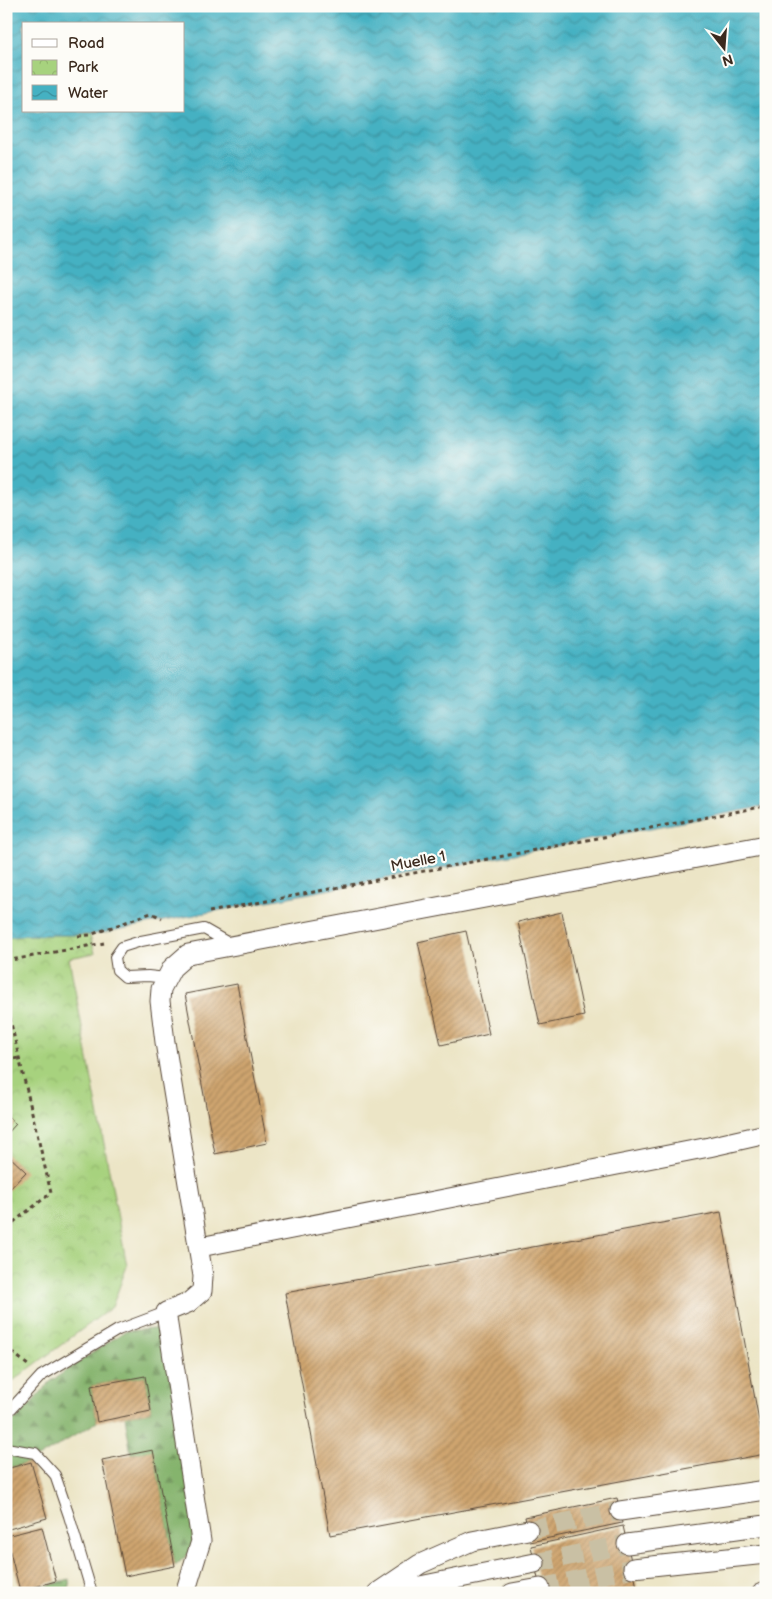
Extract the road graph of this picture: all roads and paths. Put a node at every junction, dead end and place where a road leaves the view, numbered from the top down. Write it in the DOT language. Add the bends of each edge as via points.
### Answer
graph roads {
  1 [pos="766,806"];
  2 [pos="766,845"];
  3 [pos="205,913"];
  4 [pos="166,921"];
  5 [pos="78,936"];
  6 [pos="233,945"];
  7 [pos="166,978"];
  8 [pos="6,1002"];
  9 [pos="20,1058"];
  10 [pos="6,1060"];
  11 [pos="766,1134"];
  12 [pos="6,1228"];
  13 [pos="200,1247"];
  14 [pos="166,1312"];
  15 [pos="6,1347"];
  16 [pos="40,1376"];
  17 [pos="6,1412"];
  18 [pos="6,1448"];
  19 [pos="766,1490"];
  20 [pos="620,1511"];
  21 [pos="766,1525"];
  22 [pos="528,1530"];
  23 [pos="627,1544"];
  24 [pos="766,1554"];
  25 [pos="535,1562"];
  26 [pos="633,1568"];
  27 [pos="540,1588"];
  28 [pos="766,1592"];
  29 [pos="92,1593"];
  30 [pos="185,1593"];
  31 [pos="377,1593"];
  32 [pos="385,1593"];
  33 [pos="512,1593"];
  34 [pos="762,1593"];
  1 -- 3 [label="path, Muelle 1"];
  2 -- 6 [label="street"];
  4 -- 5 [label="path" via="151,913 90,935"];
  6 -- 7 [label="street" via="188,954"];
  6 -- 7 [label="lane" via="204,929 141,941 122,947 115,957 117,970 125,977"];
  7 -- 13 [label="street" via="161,989 162,1018"];
  8 -- 9 [label="path"];
  9 -- 10 [label="path"];
  9 -- 12 [label="path" via="51,1194"];
  11 -- 13 [label="street"];
  13 -- 14 [label="street" via="202,1291 188,1303"];
  14 -- 16 [label="lane" via="118,1330"];
  14 -- 30 [label="street" via="201,1541"];
  15 -- 16 [label="path"];
  16 -- 17 [label="lane"];
  18 -- 29 [label="lane" via="35,1453 55,1474"];
  19 -- 20 [label="street"];
  21 -- 23 [label="street"];
  22 -- 31 [label="street" via="472,1541 420,1564"];
  24 -- 26 [label="street"];
  25 -- 32 [label="street"];
  27 -- 33 [label="street"];
  28 -- 34 [label="street"];
}
